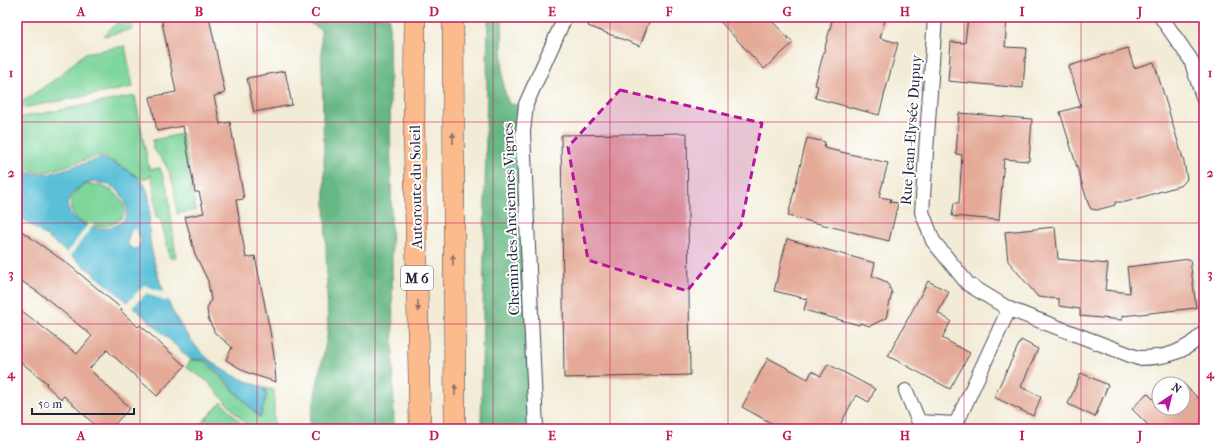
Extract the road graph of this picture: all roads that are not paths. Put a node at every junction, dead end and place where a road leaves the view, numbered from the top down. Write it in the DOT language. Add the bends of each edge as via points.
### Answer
graph roads {
  1 [pos="406,17"];
  2 [pos="415,17"];
  3 [pos="453,17"];
  4 [pos="459,17"];
  5 [pos="565,17"];
  6 [pos="935,17"];
  7 [pos="1161,17"];
  8 [pos="454,76"];
  9 [pos="1204,100"];
  10 [pos="414,127"];
  11 [pos="1009,309"];
  12 [pos="1204,333"];
  13 [pos="906,391"];
  14 [pos="420,429"];
  15 [pos="455,429"];
  16 [pos="536,429"];
  1 -- 10 [label="highway" via="407,61"];
  2 -- 10 [label="highway, Autoroute du Soleil / M 6"];
  3 -- 8 [label="highway, M 6"];
  4 -- 8 [label="highway"];
  5 -- 16 [label="street, Chemin des Anciennes Vignes" via="526,104 523,132"];
  6 -- 11 [label="street, Rue Jean-Elysée Dupuy" via="922,212 933,241 968,284"];
  7 -- 9 [label="street" via="1191,60"];
  15 -- 8 [label="highway, M 6, one-way" via="452,185"];
  10 -- 14 [label="highway, Autoroute du Soleil / M 6, one-way"];
  11 -- 12 [label="street, Rue Jean-Elysée Dupuy" via="1138,358 1157,358 1173,354"];
  11 -- 13 [label="street" via="956,424 919,422"];
}
